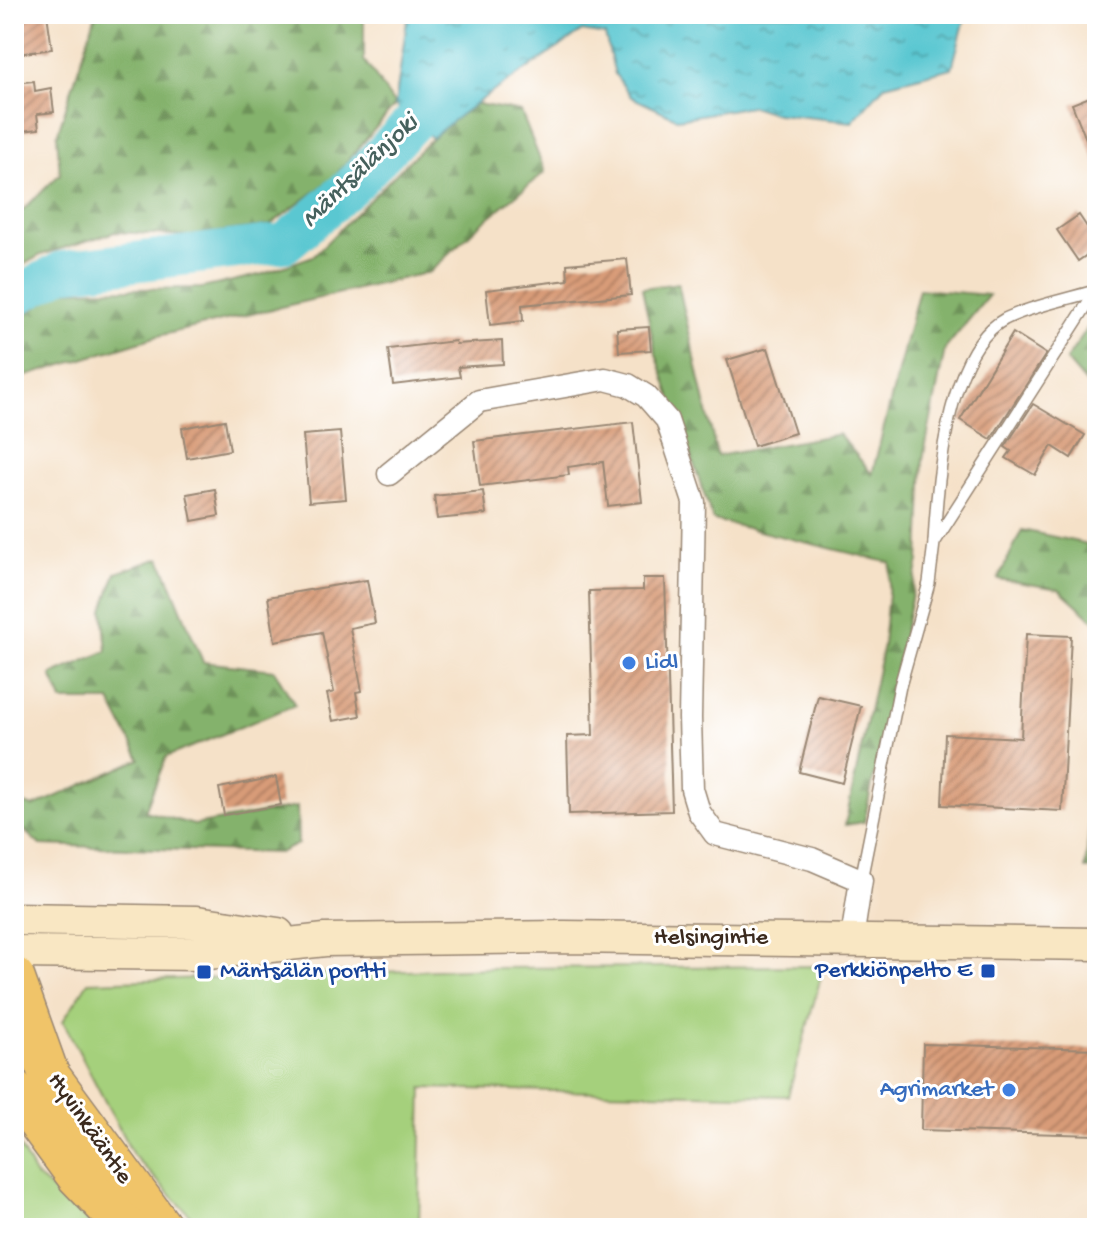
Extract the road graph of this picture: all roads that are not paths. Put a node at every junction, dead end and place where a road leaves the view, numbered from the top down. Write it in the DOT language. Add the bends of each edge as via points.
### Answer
graph roads {
  1 [pos="1096,290"];
  2 [pos="389,474"];
  3 [pos="934,543"];
  4 [pos="861,880"];
  5 [pos="14,919"];
  6 [pos="852,939"];
  7 [pos="325,940"];
  8 [pos="1097,944"];
  9 [pos="14,952"];
  10 [pos="14,977"];
  11 [pos="14,1090"];
  12 [pos="127,1228"];
  13 [pos="162,1228"];
  1 -- 3 [label="lane"];
  1 -- 3 [label="lane" via="1005,320 968,358 938,466"];
  2 -- 4 [label="street" via="479,401 605,379 646,396 667,420 694,502 690,718 692,789 699,812 715,834 812,859"];
  3 -- 4 [label="lane"];
  4 -- 6 [label="street"];
  5 -- 7 [label="main road, Helsingintie" via="197,922"];
  6 -- 7 [label="main road, Helsingintie"];
  6 -- 8 [label="main road, Helsingintie"];
  7 -- 9 [label="main road, Helsingintie" via="199,954"];
  10 -- 13 [label="highway, Hyvinkääntie" via="49,1075"];
  11 -- 12 [label="highway, Hyvinkääntie" via="77,1176"];
}
